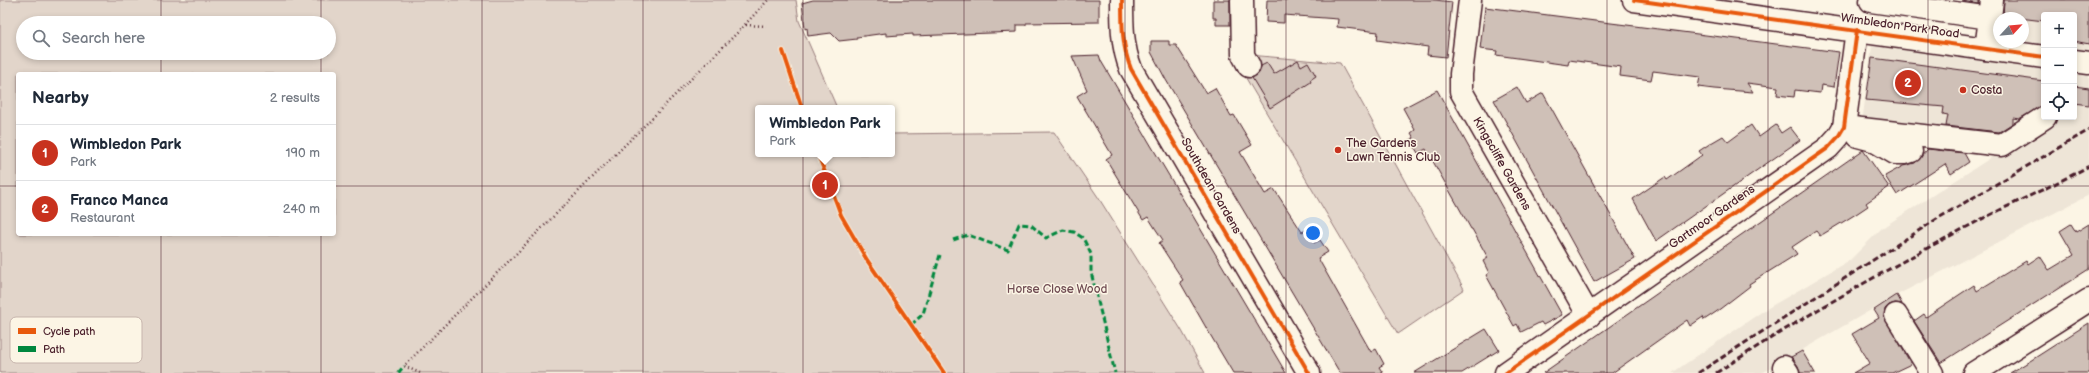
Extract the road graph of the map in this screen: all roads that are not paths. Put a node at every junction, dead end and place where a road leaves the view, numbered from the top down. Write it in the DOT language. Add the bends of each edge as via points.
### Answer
graph roads {
  1 [pos="1122,0"];
  2 [pos="1242,0"];
  3 [pos="1470,0"];
  4 [pos="1647,1"];
  5 [pos="1871,1"];
  6 [pos="1757,8"];
  7 [pos="1991,9"];
  8 [pos="1857,30"];
  9 [pos="1986,49"];
  10 [pos="2041,57"];
  11 [pos="2077,61"];
  12 [pos="2089,63"];
  13 [pos="1249,66"];
  14 [pos="2041,120"];
  15 [pos="1843,129"];
  16 [pos="1911,151"];
  17 [pos="2089,300"];
  18 [pos="1896,315"];
  19 [pos="1589,316"];
  20 [pos="1309,373"];
  21 [pos="1506,373"];
  22 [pos="1932,373"];
  23 [pos="1974,373"];
  1 -- 20 [label="street, Southdean Gardens" via="1123,39 1131,69"];
  2 -- 13 [label="street" via="1243,55"];
  3 -- 19 [label="street, Kingscliffe Gardens" via="1461,91"];
  4 -- 6 [label="street, Wimbledon Park Road"];
  5 -- 7 [label="street"];
  6 -- 8 [label="street, Wimbledon Park Road"];
  7 -- 9 [label="street"];
  8 -- 9 [label="street, Wimbledon Park Road"];
  8 -- 15 [label="street"];
  9 -- 10 [label="street, Wimbledon Park Road"];
  11 -- 12 [label="street"];
  14 -- 15 [label="street" via="2002,145"];
  15 -- 16 [label="street" via="1872,140 1895,153"];
  15 -- 19 [label="street, Gartmoor Gardens" via="1828,148"];
  17 -- 23 [label="street"];
  18 -- 22 [label="street"];
  19 -- 21 [label="street, Gartmoor Gardens"];
}
